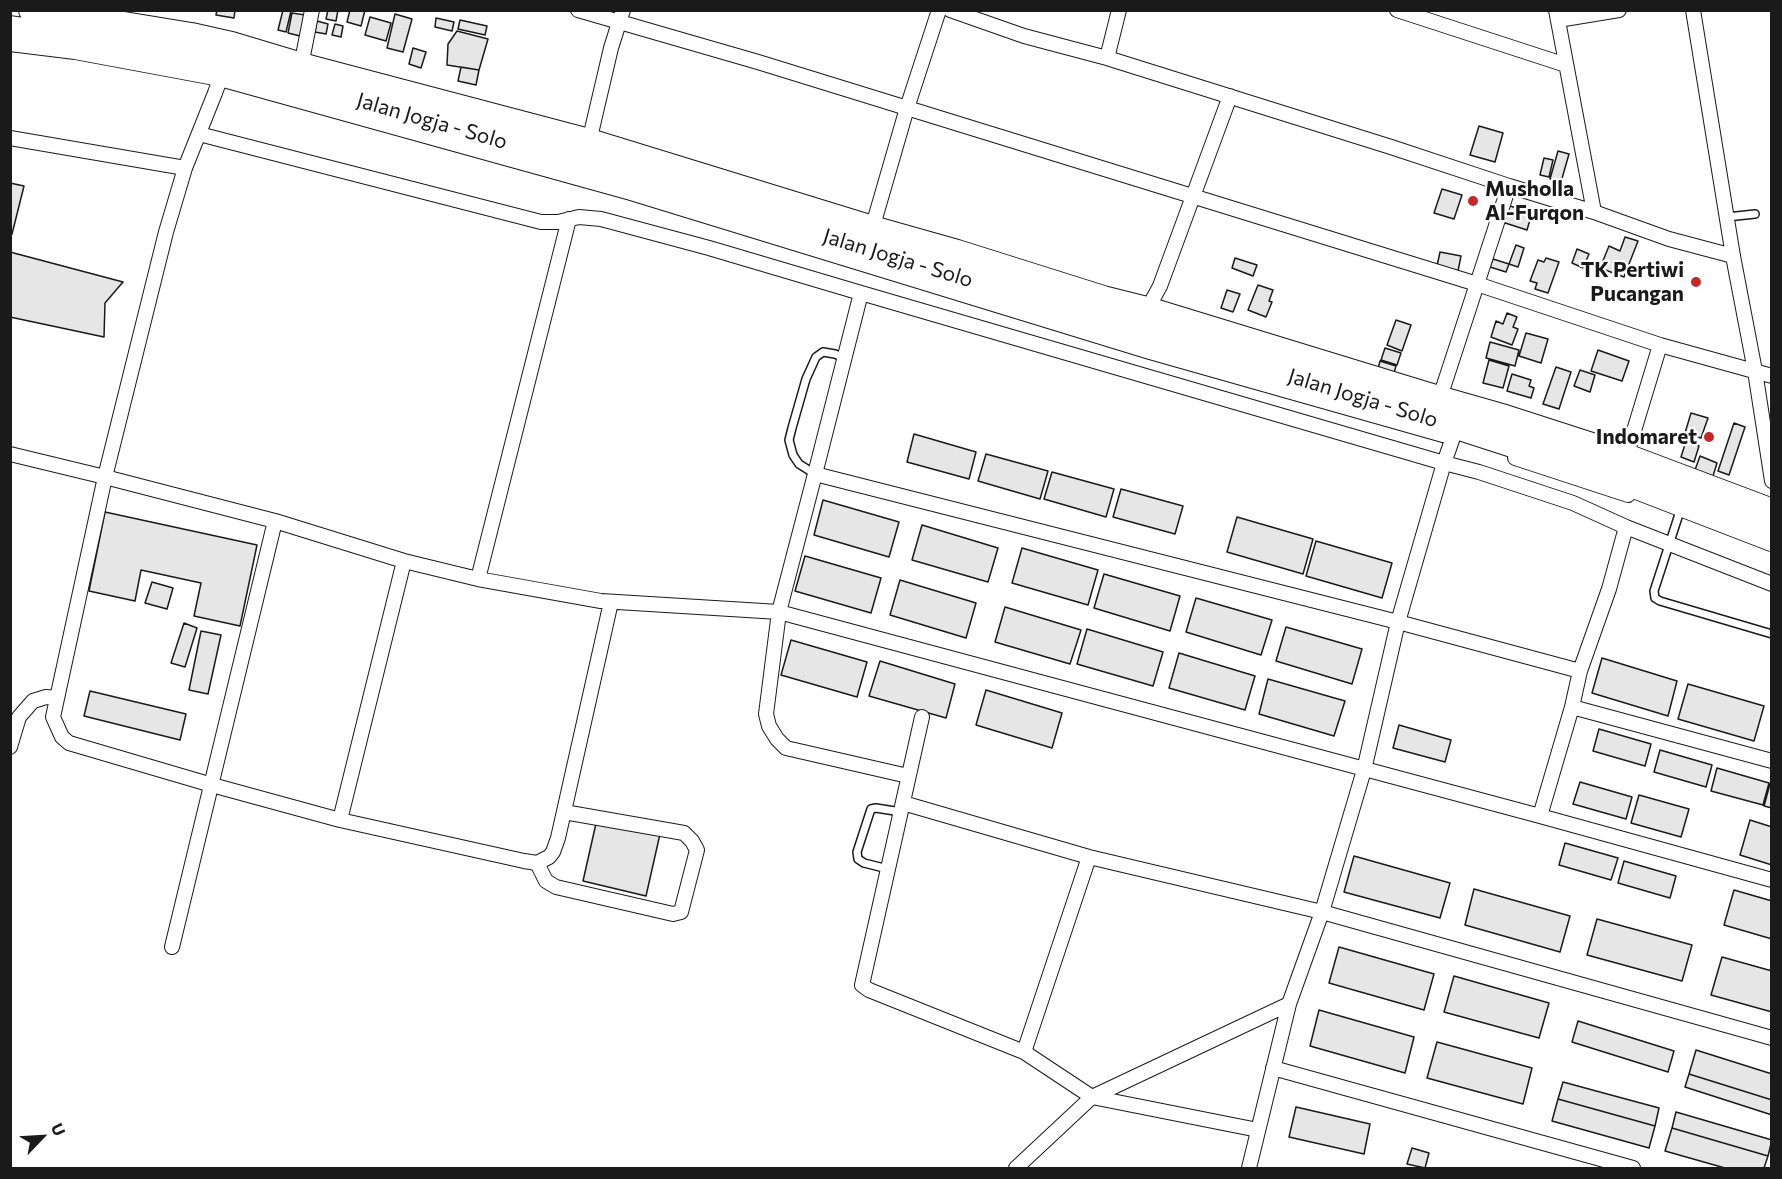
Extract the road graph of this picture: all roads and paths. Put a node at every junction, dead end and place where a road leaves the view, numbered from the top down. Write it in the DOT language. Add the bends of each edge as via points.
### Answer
graph roads {
  1 [pos="32,10"];
  2 [pos="312,10"];
  3 [pos="578,10"];
  4 [pos="939,10"];
  5 [pos="950,10"];
  6 [pos="1119,10"];
  7 [pos="1397,10"];
  8 [pos="1619,10"];
  9 [pos="1694,10"];
  10 [pos="76,14"];
  11 [pos="1557,15"];
  12 [pos="621,17"];
  13 [pos="10,29"];
  14 [pos="10,44"];
  15 [pos="1107,58"];
  16 [pos="226,62"];
  17 [pos="1566,65"];
  18 [pos="301,66"];
  19 [pos="1230,96"];
  20 [pos="907,108"];
  21 [pos="200,134"];
  22 [pos="10,138"];
  23 [pos="587,163"];
  24 [pos="185,168"];
  25 [pos="1509,186"];
  26 [pos="1192,196"];
  27 [pos="1594,212"];
  28 [pos="1755,214"];
  29 [pos="1727,217"];
  30 [pos="569,219"];
  31 [pos="872,229"];
  32 [pos="1733,256"];
  33 [pos="1477,284"];
  34 [pos="861,293"];
  35 [pos="1147,310"];
  36 [pos="1660,345"];
  37 [pos="845,357"];
  38 [pos="1755,371"];
  39 [pos="1772,376"];
  40 [pos="1438,399"];
  41 [pos="1458,423"];
  42 [pos="10,454"];
  43 [pos="1626,457"];
  44 [pos="1444,463"];
  45 [pos="815,474"];
  46 [pos="105,477"];
  47 [pos="1772,481"];
  48 [pos="1681,507"];
  49 [pos="275,521"];
  50 [pos="1626,528"];
  51 [pos="1771,531"];
  52 [pos="1668,544"];
  53 [pos="404,561"];
  54 [pos="477,579"];
  55 [pos="1772,584"];
  56 [pos="611,602"];
  57 [pos="779,612"];
  58 [pos="1398,622"];
  59 [pos="1772,634"];
  60 [pos="1580,671"];
  61 [pos="57,698"];
  62 [pos="1572,707"];
  63 [pos="922,717"];
  64 [pos="10,747"];
  65 [pos="1772,761"];
  66 [pos="1364,770"];
  67 [pos="908,776"];
  68 [pos="212,785"];
  69 [pos="902,807"];
  70 [pos="564,812"];
  71 [pos="1540,816"];
  72 [pos="340,820"];
  73 [pos="1089,857"];
  74 [pos="537,863"];
  75 [pos="888,869"];
  76 [pos="1772,880"];
  77 [pos="1322,912"];
  78 [pos="172,947"];
  79 [pos="1289,1004"];
  80 [pos="1772,1038"];
  81 [pos="1024,1052"];
  82 [pos="1274,1068"];
  83 [pos="1092,1097"];
  84 [pos="1258,1130"];
  85 [pos="1016,1168"];
  86 [pos="1249,1168"];
  87 [pos="1633,1168"];
  1 -- 10 [label="highway, Jalan Jogja - Solo"];
  2 -- 18 [label="street"];
  3 -- 12 [label="street"];
  4 -- 20 [label="street"];
  5 -- 15 [label="street" via="1024,36"];
  6 -- 15 [label="street"];
  7 -- 17 [label="street"];
  8 -- 11 [label="street"];
  9 -- 29 [label="street"];
  10 -- 16 [label="highway, Jalan Jogja - Solo" via="191,36"];
  11 -- 17 [label="street"];
  12 -- 20 [label="street"];
  12 -- 23 [label="street"];
  13 -- 16 [label="highway, Jalan Jogja - Solo"];
  14 -- 16 [label="street"];
  15 -- 19 [label="street"];
  16 -- 18 [label="highway, Jalan Jogja - Solo"];
  16 -- 21 [label="street"];
  16 -- 23 [label="highway, Jalan Jogja - Solo"];
  17 -- 27 [label="street"];
  18 -- 23 [label="highway, Jalan Jogja - Solo"];
  19 -- 25 [label="street"];
  19 -- 26 [label="street"];
  20 -- 26 [label="street"];
  20 -- 31 [label="street"];
  21 -- 24 [label="street"];
  21 -- 30 [label="street" via="541,222"];
  22 -- 24 [label="street"];
  23 -- 31 [label="highway, Jalan Jogja - Solo"];
  23 -- 41 [label="highway, Jalan Jogja - Solo" via="1128,326 1398,415"];
  24 -- 46 [label="street"];
  25 -- 27 [label="street"];
  25 -- 33 [label="street"];
  26 -- 33 [label="street"];
  26 -- 35 [label="street" via="1160,286"];
  27 -- 32 [label="street" via="1669,239"];
  28 -- 29 [label="lane"];
  29 -- 32 [label="street"];
  30 -- 34 [label="street" via="601,219"];
  30 -- 54 [label="street"];
  31 -- 35 [label="highway, Jalan Jogja - Solo"];
  32 -- 38 [label="street"];
  33 -- 36 [label="street"];
  33 -- 40 [label="street"];
  34 -- 37 [label="street"];
  34 -- 44 [label="street"];
  35 -- 40 [label="highway, Jalan Jogja - Solo"];
  36 -- 38 [label="street"];
  36 -- 43 [label="street"];
  37 -- 45 [label="street"];
  37 -- 45 [label="lane" via="823,352 816,357 792,428 789,440 793,455"];
  38 -- 39 [label="street"];
  38 -- 47 [label="street"];
  40 -- 41 [label="highway, Jalan Jogja - Solo"];
  41 -- 43 [label="highway, Jalan Jogja - Solo"];
  41 -- 44 [label="street"];
  41 -- 48 [label="highway, Jalan Jogja - Solo" via="1611,476"];
  42 -- 46 [label="street"];
  43 -- 51 [label="highway, Jalan Jogja - Solo"];
  44 -- 50 [label="street" via="1573,503"];
  44 -- 58 [label="street"];
  45 -- 57 [label="street"];
  45 -- 58 [label="street"];
  46 -- 49 [label="street"];
  46 -- 61 [label="street"];
  48 -- 51 [label="highway, Jalan Jogja - Solo"];
  48 -- 52 [label="lane"];
  49 -- 53 [label="street"];
  49 -- 68 [label="street"];
  50 -- 52 [label="street"];
  50 -- 60 [label="street"];
  52 -- 55 [label="street"];
  52 -- 59 [label="lane" via="1655,598"];
  53 -- 54 [label="street"];
  53 -- 72 [label="street"];
  54 -- 56 [label="street"];
  56 -- 57 [label="street"];
  56 -- 70 [label="street"];
  57 -- 66 [label="street"];
  57 -- 67 [label="street" via="766,714 777,739 786,748"];
  58 -- 60 [label="street"];
  58 -- 66 [label="street"];
  60 -- 62 [label="street"];
  61 -- 64 [label="street" via="46,696 33,701 19,717"];
  61 -- 68 [label="street" via="53,717 69,743"];
  62 -- 65 [label="street"];
  62 -- 71 [label="street"];
  63 -- 67 [label="street"];
  66 -- 71 [label="street"];
  66 -- 77 [label="street"];
  67 -- 69 [label="street"];
  68 -- 72 [label="street"];
  68 -- 78 [label="street"];
  69 -- 73 [label="street"];
  69 -- 75 [label="street"];
  69 -- 75 [label="lane" via="871,809 857,852 864,863"];
  70 -- 74 [label="street" via="553,852"];
  70 -- 74 [label="street" via="684,833 697,850 681,912 673,914 555,887 546,881"];
  71 -- 76 [label="street"];
  72 -- 74 [label="street"];
  73 -- 77 [label="street"];
  73 -- 81 [label="street"];
  75 -- 81 [label="street" via="863,982 865,988"];
  77 -- 79 [label="street"];
  77 -- 80 [label="street"];
  79 -- 82 [label="street"];
  79 -- 83 [label="street"];
  81 -- 83 [label="street"];
  82 -- 84 [label="street"];
  82 -- 87 [label="street"];
  83 -- 84 [label="street"];
  83 -- 85 [label="street"];
  84 -- 86 [label="street"];
}
